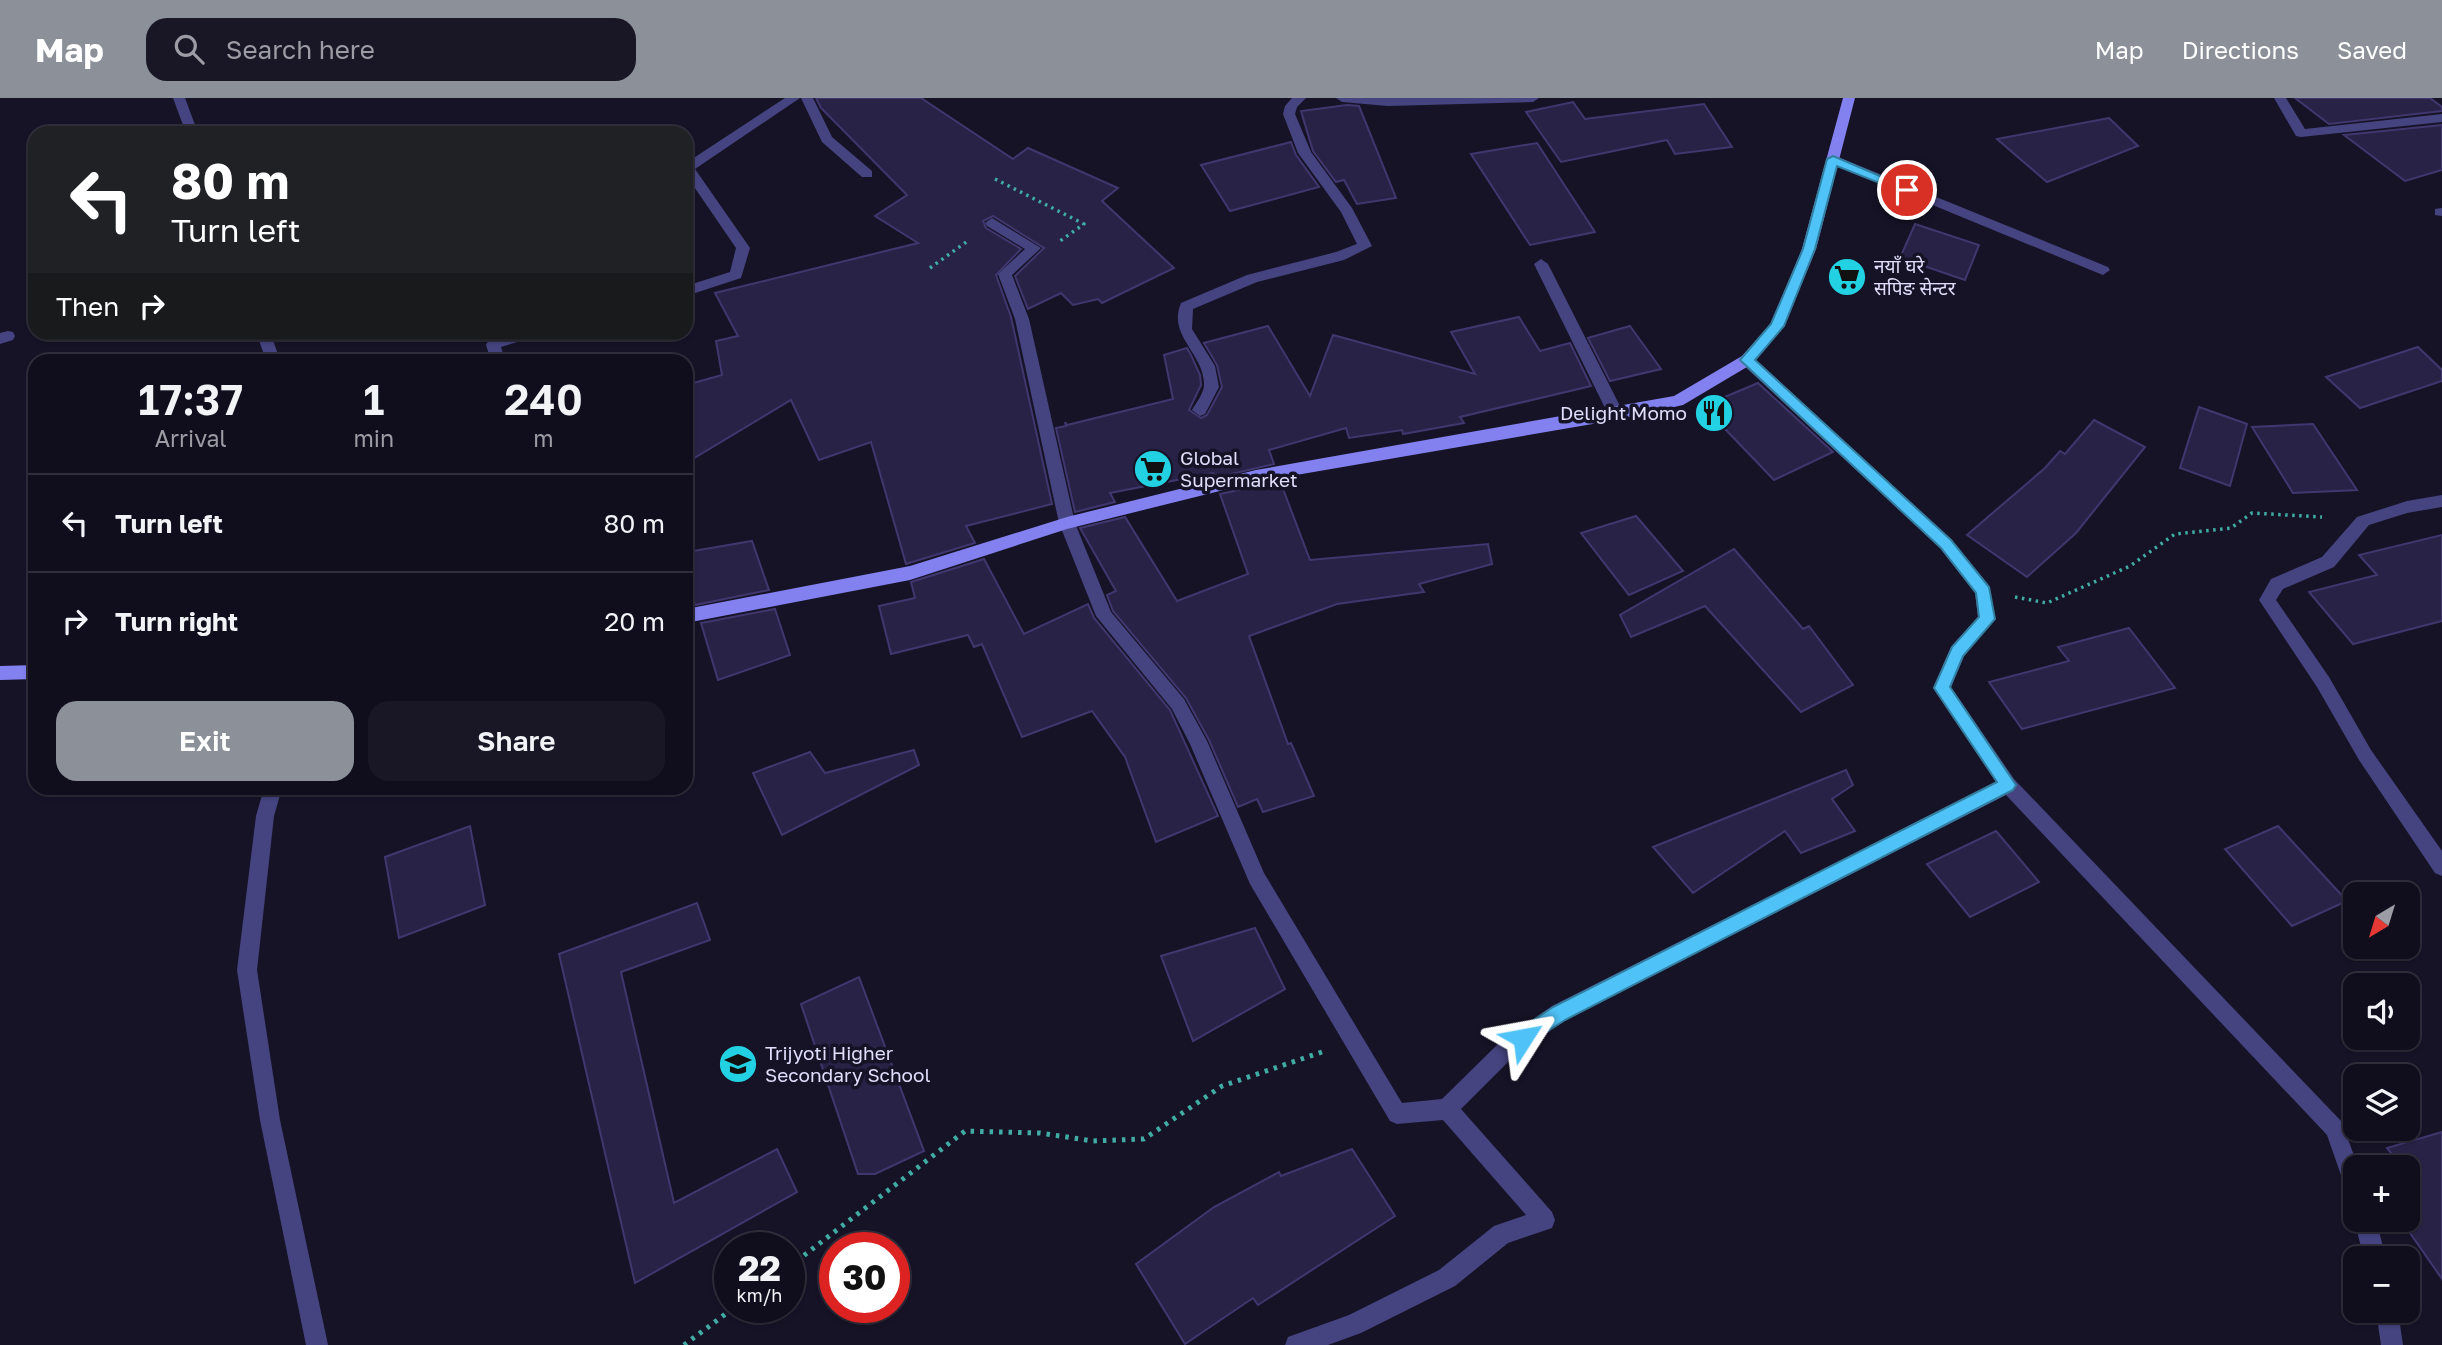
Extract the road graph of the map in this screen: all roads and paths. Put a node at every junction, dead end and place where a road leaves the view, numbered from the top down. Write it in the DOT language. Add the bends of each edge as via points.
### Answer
graph roads {
  1 [pos="179,98"];
  2 [pos="794,98"];
  3 [pos="807,98"];
  4 [pos="1300,98"];
  5 [pos="1342,98"];
  6 [pos="1533,98"];
  7 [pos="1849,98"];
  8 [pos="2280,98"];
  9 [pos="1487,99"];
  10 [pos="2442,118"];
  11 [pos="189,126"];
  12 [pos="1833,159"];
  13 [pos="693,165"];
  14 [pos="867,174"];
  15 [pos="693,175"];
  16 [pos="995,179"];
  17 [pos="992,223"];
  18 [pos="1034,248"];
  19 [pos="1541,264"];
  20 [pos="930,268"];
  21 [pos="2103,270"];
  22 [pos="693,289"];
  23 [pos="504,340"];
  24 [pos="496,354"];
  25 [pos="1747,360"];
  26 [pos="1200,410"];
  27 [pos="1616,414"];
  28 [pos="2442,502"];
  29 [pos="2363,521"];
  30 [pos="1067,523"];
  31 [pos="1983,591"];
  32 [pos="693,615"];
  33 [pos="28,672"];
  34 [pos="0,673"];
  35 [pos="2008,785"];
  36 [pos="270,795"];
  37 [pos="2442,867"];
  38 [pos="1355,1041"];
  39 [pos="1447,1109"];
  40 [pos="2344,1155"];
  41 [pos="805,1255"];
  42 [pos="714,1323"];
  43 [pos="2389,1323"];
  44 [pos="317,1345"];
  45 [pos="684,1345"];
  46 [pos="1296,1345"];
  47 [pos="2392,1345"];
  1 -- 11 [label="street"];
  2 -- 13 [label="street"];
  3 -- 14 [label="street" via="827,139"];
  4 -- 26 [label="street" via="1289,114 1305,153 1347,211 1365,246 1351,254 1210,294 1186,307 1185,329 1208,366 1212,387"];
  5 -- 9 [label="street" via="1388,102"];
  6 -- 9 [label="street"];
  7 -- 12 [label="main road"];
  8 -- 10 [label="street" via="2301,133"];
  12 -- 21 [label="street"];
  12 -- 25 [label="main road" via="1809,249 1777,326"];
  15 -- 22 [label="street" via="743,248 736,275"];
  16 -- 18 [label="path" via="1084,224 1049,249"];
  17 -- 18 [label="street"];
  17 -- 20 [label="path"];
  18 -- 30 [label="street" via="1005,274 1022,319"];
  19 -- 27 [label="street"];
  23 -- 24 [label="street" via="493,345"];
  25 -- 27 [label="main road" via="1678,401"];
  25 -- 31 [label="street" via="1946,544"];
  27 -- 30 [label="main road" via="1256,476"];
  28 -- 29 [label="street"];
  29 -- 31 [label="path" via="2252,513 2231,528 2175,534 2130,566 2047,603"];
  29 -- 37 [label="street" via="2328,562 2277,584 2267,600"];
  30 -- 32 [label="main road" via="910,573"];
  30 -- 38 [label="street" via="1104,616 1178,704 1257,878"];
  31 -- 35 [label="street" via="1987,619 1957,652 1942,688"];
  33 -- 34 [label="main road"];
  35 -- 39 [label="street" via="1559,1013 1506,1050"];
  35 -- 40 [label="street" via="2335,1129"];
  36 -- 44 [label="street" via="247,970 270,1120"];
  38 -- 39 [label="street" via="1398,1114"];
  38 -- 41 [label="path" via="1222,1086 1144,1139 1093,1141 1040,1133 965,1131"];
  39 -- 46 [label="street" via="1544,1220 1502,1234 1436,1284 1353,1325"];
  42 -- 45 [label="path"];
  43 -- 47 [label="street"];
}
